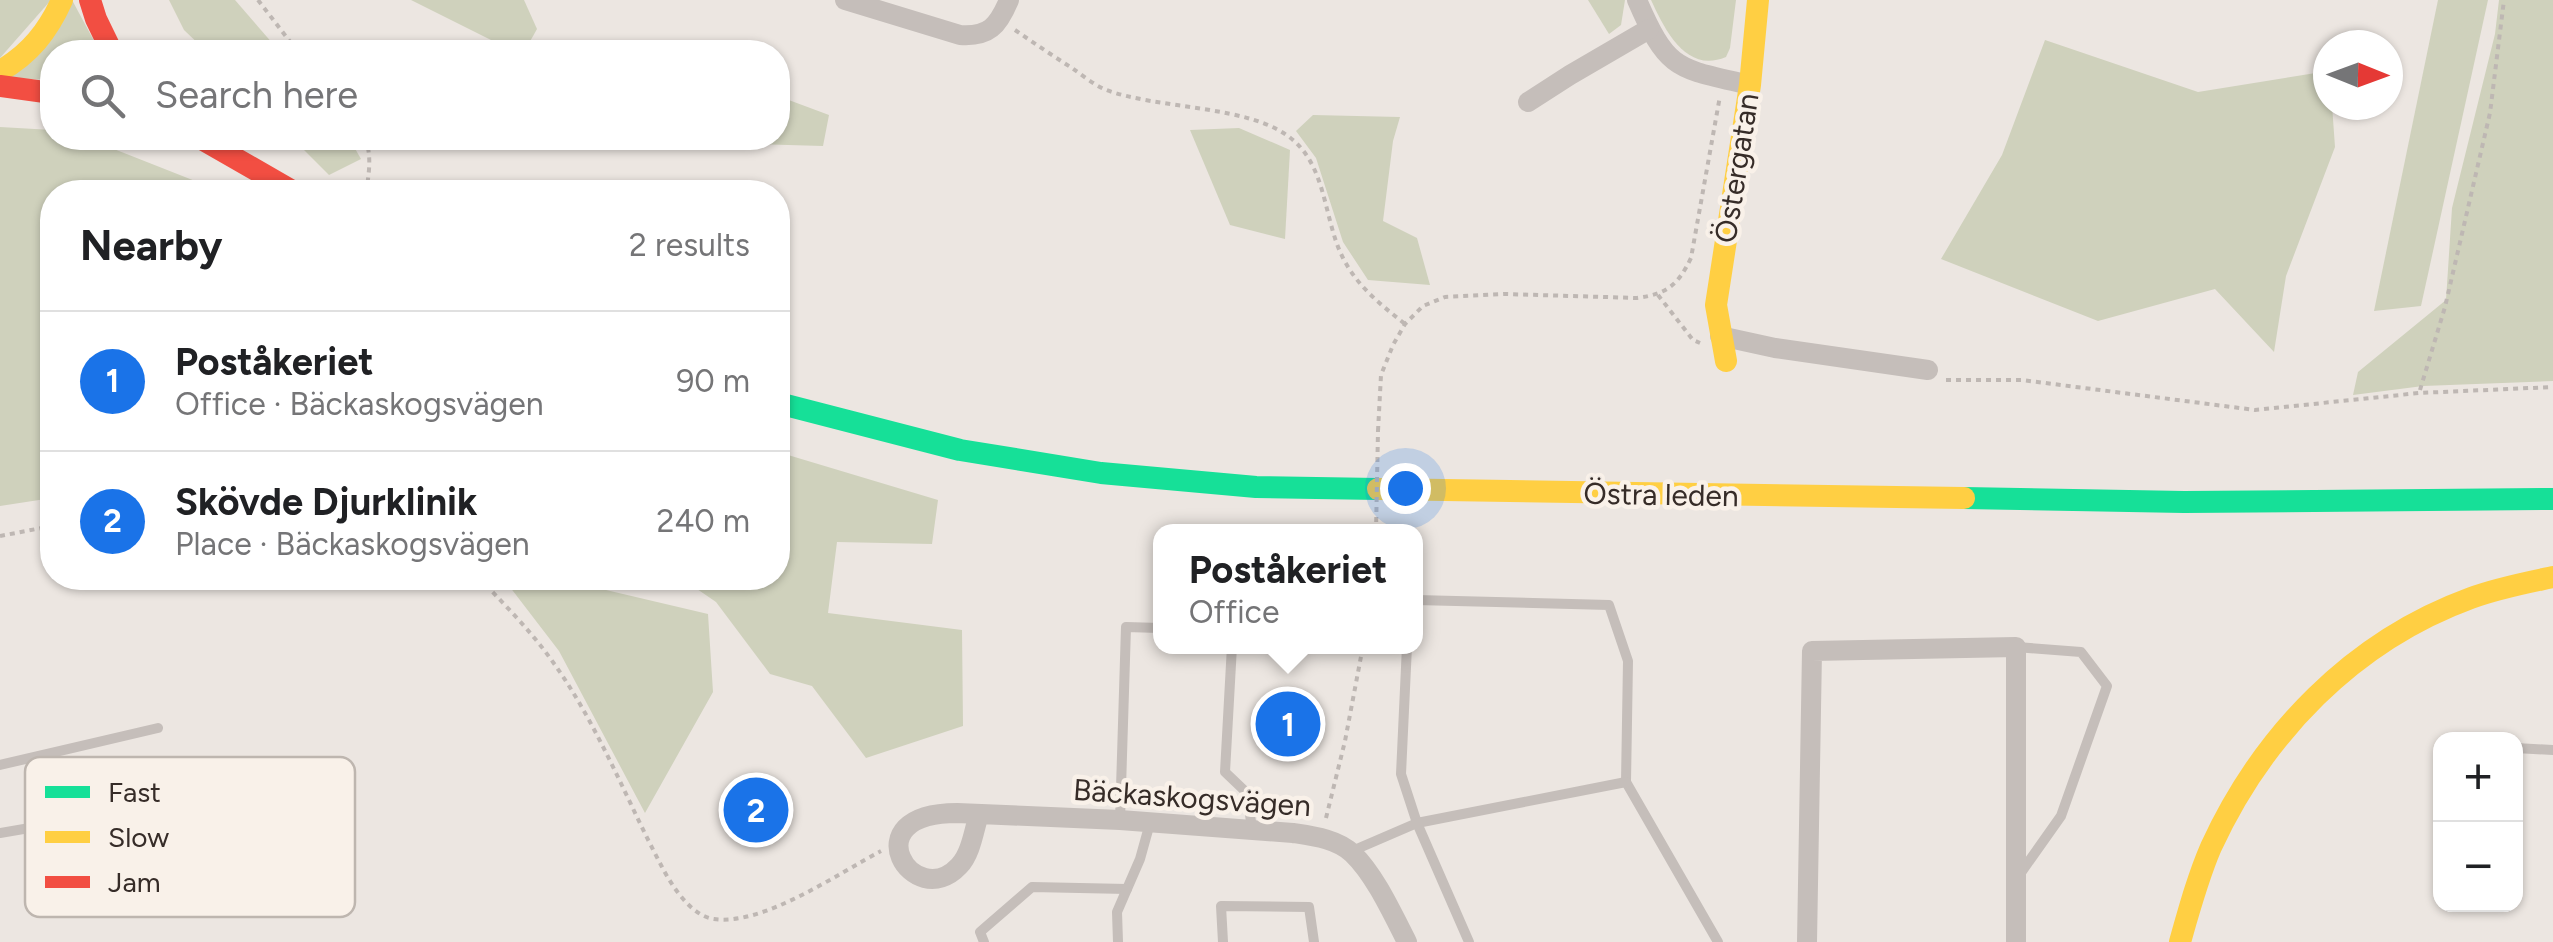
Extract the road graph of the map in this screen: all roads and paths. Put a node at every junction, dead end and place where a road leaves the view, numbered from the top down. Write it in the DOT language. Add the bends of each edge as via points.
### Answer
graph roads {
  1 [pos="62,0"];
  2 [pos="90,0"];
  3 [pos="258,0"];
  4 [pos="845,0"];
  5 [pos="1009,0"];
  6 [pos="1637,0"];
  7 [pos="1758,0"];
  8 [pos="2504,0"];
  9 [pos="1009,26"];
  10 [pos="1649,29"];
  11 [pos="106,40"];
  12 [pos="289,40"];
  13 [pos="0,71"];
  14 [pos="1723,79"];
  15 [pos="1750,85"];
  16 [pos="0,86"];
  17 [pos="40,91"];
  18 [pos="1528,102"];
  19 [pos="221,150"];
  20 [pos="368,150"];
  21 [pos="273,180"];
  22 [pos="368,180"];
  23 [pos="1658,295"];
  24 [pos="1405,324"];
  25 [pos="1723,351"];
  26 [pos="1928,370"];
  27 [pos="1948,380"];
  28 [pos="2553,388"];
  29 [pos="2419,392"];
  30 [pos="790,407"];
  31 [pos="2553,499"];
  32 [pos="1376,524"];
  33 [pos="40,528"];
  34 [pos="0,536"];
  35 [pos="2553,576"];
  36 [pos="490,590"];
  37 [pos="1423,600"];
  38 [pos="1153,628"];
  39 [pos="2016,648"];
  40 [pos="1232,654"];
  41 [pos="1361,654"];
  42 [pos="1407,654"];
  43 [pos="158,728"];
  44 [pos="2523,748"];
  45 [pos="2553,750"];
  46 [pos="34,757"];
  47 [pos="25,759"];
  48 [pos="0,765"];
  49 [pos="1626,782"];
  50 [pos="979,814"];
  51 [pos="1120,820"];
  52 [pos="1150,823"];
  53 [pos="1418,823"];
  54 [pos="25,829"];
  55 [pos="1252,830"];
  56 [pos="0,833"];
  57 [pos="1321,837"];
  58 [pos="899,842"];
  59 [pos="1351,852"];
  60 [pos="2016,880"];
  61 [pos="1127,889"];
  62 [pos="984,942"];
  63 [pos="1118,942"];
  64 [pos="1223,942"];
  65 [pos="1314,942"];
  66 [pos="1407,942"];
  67 [pos="1470,942"];
  68 [pos="1718,942"];
  69 [pos="1807,942"];
  70 [pos="2016,942"];
  71 [pos="2180,942"];
  1 -- 13 [label="main road" via="33,47"];
  2 -- 11 [label="main road"];
  3 -- 12 [label="path"];
  4 -- 5 [label="street" via="973,36 1000,20"];
  6 -- 10 [label="street"];
  7 -- 15 [label="main road, Östergatan"];
  8 -- 29 [label="path" via="2490,113 2446,307"];
  9 -- 24 [label="path" via="1101,88 1248,118 1293,140 1316,172 1357,282"];
  10 -- 14 [label="street" via="1682,68"];
  10 -- 18 [label="street"];
  14 -- 15 [label="street"];
  14 -- 23 [label="path" via="1690,258 1681,278"];
  15 -- 25 [label="main road, Östergatan" via="1716,305"];
  16 -- 17 [label="main road"];
  19 -- 21 [label="main road"];
  20 -- 22 [label="path"];
  23 -- 24 [label="path" via="1445,296"];
  23 -- 25 [label="path" via="1693,340"];
  24 -- 32 [label="path, bridge" via="1382,375"];
  25 -- 26 [label="street" via="1775,348"];
  27 -- 29 [label="path" via="2022,380 2255,410"];
  28 -- 29 [label="path"];
  30 -- 31 [label="main road, Östra leden" via="960,450 1101,473 1256,486 2184,502"];
  33 -- 34 [label="path"];
  35 -- 71 [label="main road" via="2465,600 2416,622 2336,676 2298,713 2236,799 2211,848"];
  36 -- 58 [label="path" via="550,658 616,769 664,872 686,904 708,919 764,914"];
  37 -- 49 [label="lane" via="1609,605 1628,660"];
  38 -- 51 [label="lane" via="1126,627"];
  39 -- 60 [label="street"];
  39 -- 60 [label="lane" via="2081,652 2107,686 2061,816"];
  39 -- 69 [label="street" via="1812,651"];
  40 -- 55 [label="lane" via="1225,772 1247,793"];
  41 -- 57 [label="path"];
  42 -- 53 [label="lane" via="1401,774"];
  43 -- 46 [label="lane"];
  44 -- 45 [label="lane"];
  47 -- 48 [label="lane"];
  49 -- 53 [label="lane"];
  49 -- 68 [label="lane"];
  50 -- 51 [label="street, Bäckaskogsvägen"];
  50 -- 58 [label="street, Bäckaskogsvägen" via="925,816 904,829"];
  50 -- 58 [label="street" via="966,857 947,874 915,875"];
  51 -- 52 [label="street, Bäckaskogsvägen"];
  52 -- 55 [label="street, Bäckaskogsvägen"];
  52 -- 61 [label="lane"];
  53 -- 59 [label="lane"];
  53 -- 67 [label="lane"];
  54 -- 56 [label="lane"];
  55 -- 57 [label="street, Bäckaskogsvägen"];
  57 -- 59 [label="street, Bäckaskogsvägen"];
  59 -- 66 [label="street, Bäckaskogsvägen"];
  60 -- 70 [label="street"];
  61 -- 62 [label="lane" via="1032,887 980,932"];
  61 -- 63 [label="lane" via="1117,912"];
  64 -- 65 [label="lane" via="1221,906 1309,907"];
}
